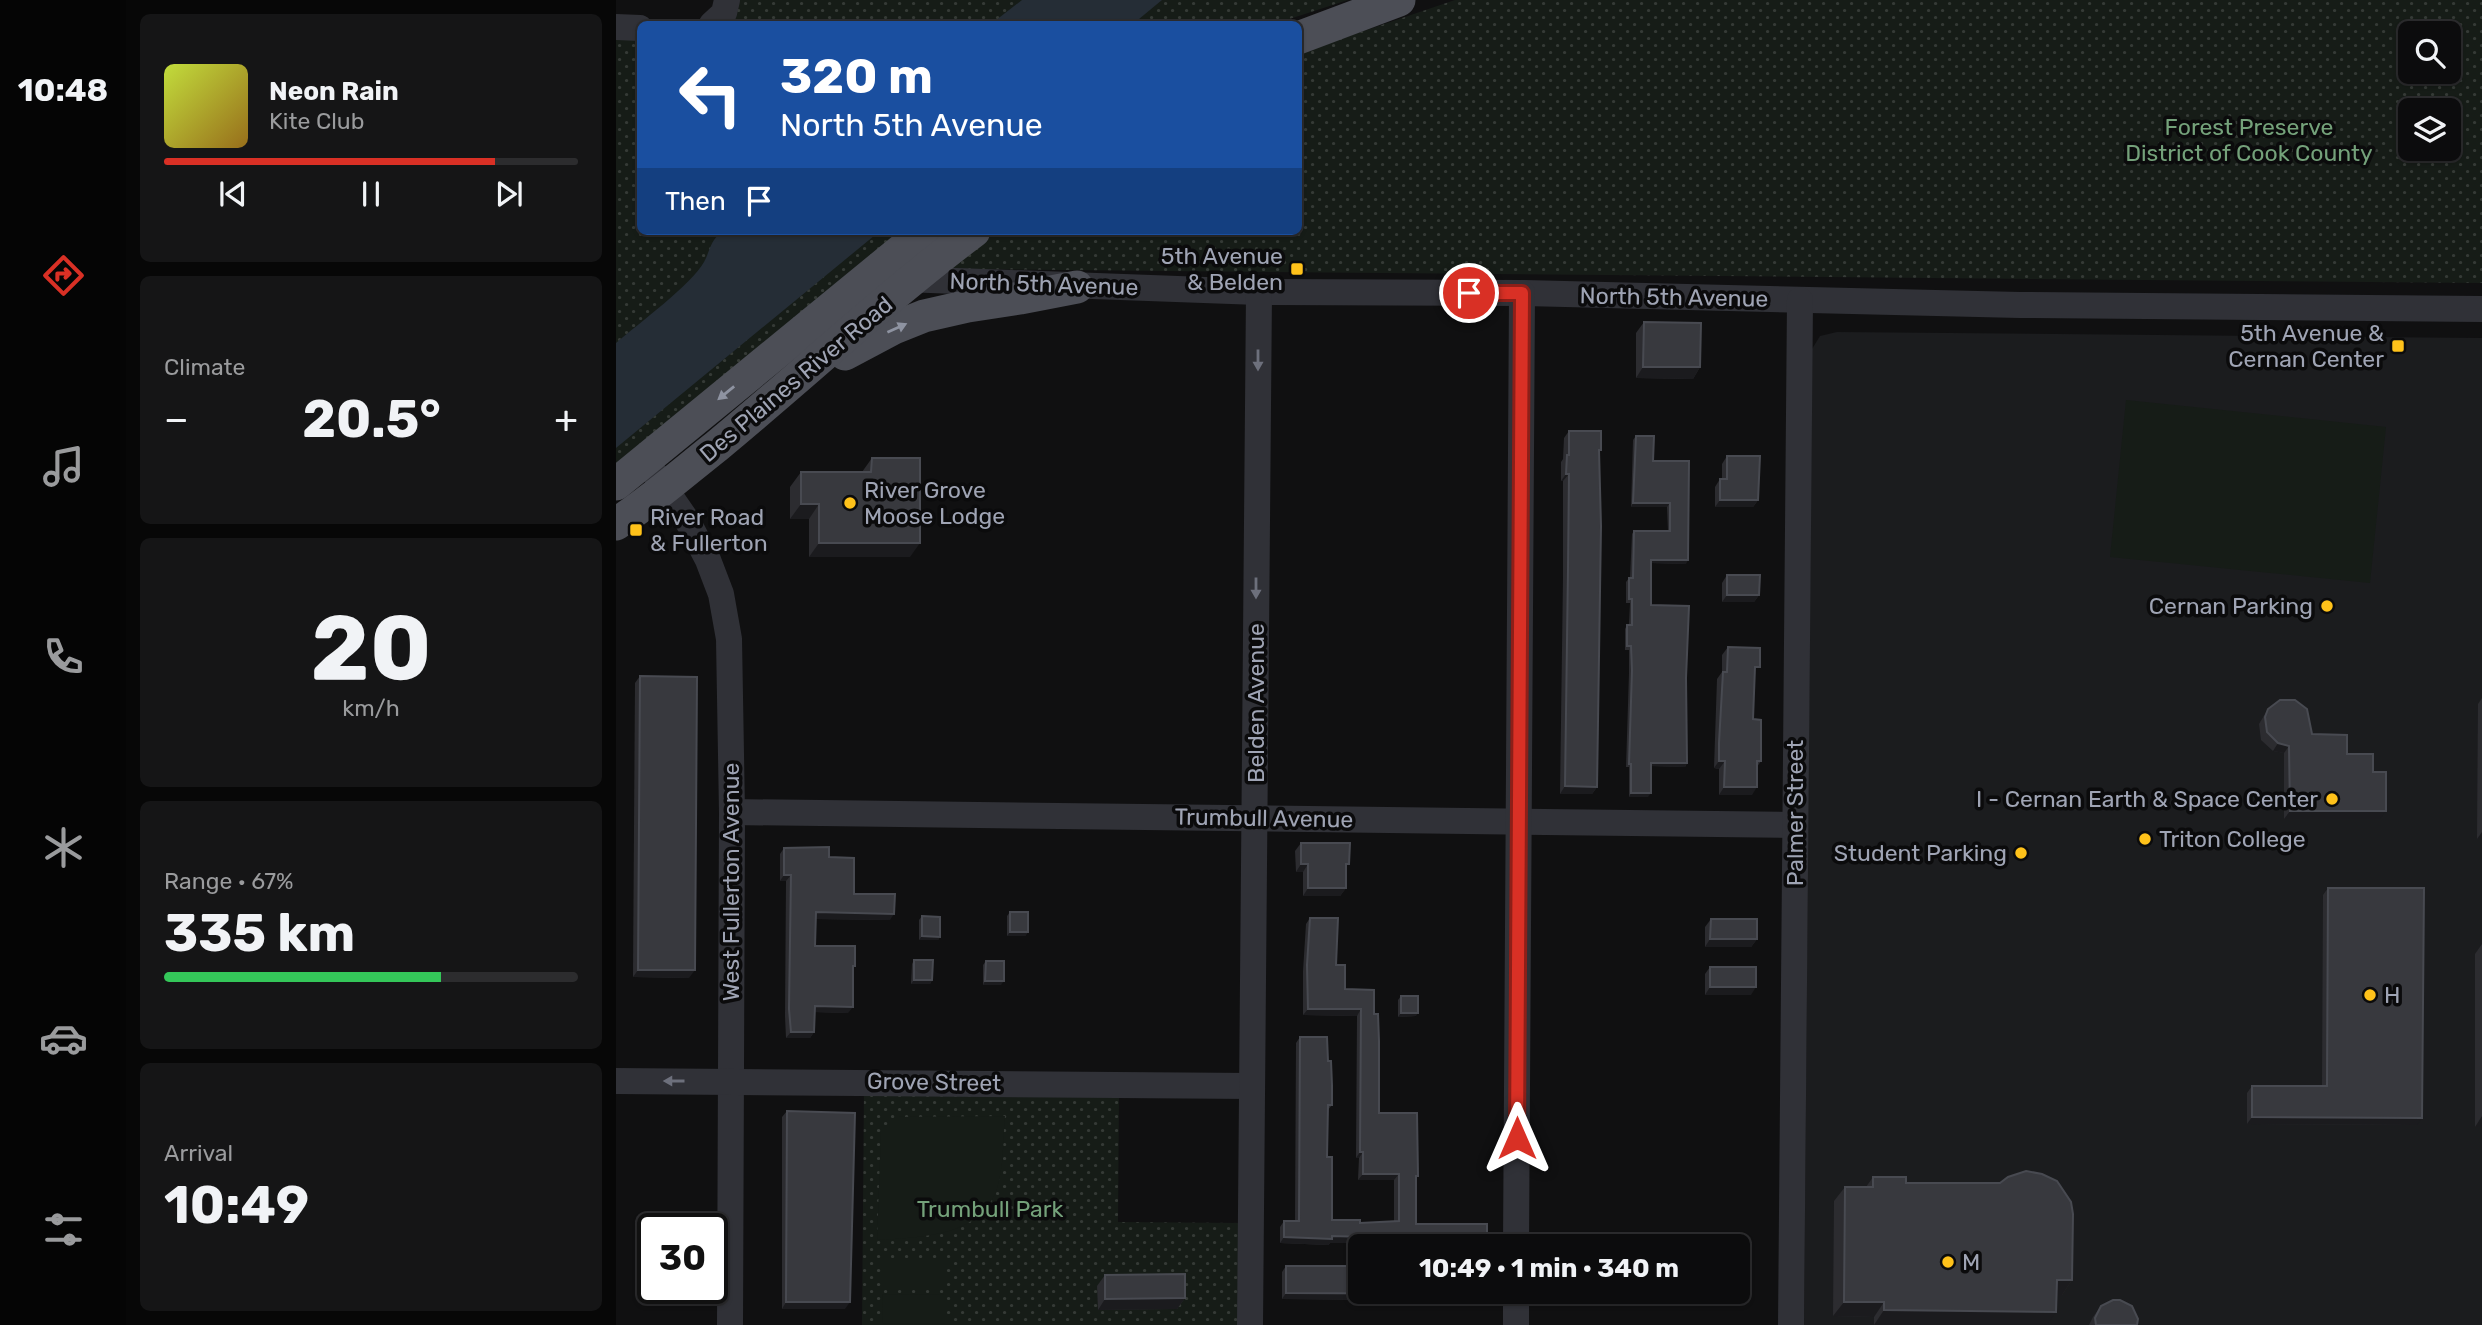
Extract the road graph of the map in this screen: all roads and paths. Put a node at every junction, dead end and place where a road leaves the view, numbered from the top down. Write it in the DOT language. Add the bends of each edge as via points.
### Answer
graph roads {
  1 [pos="1399,0"];
  2 [pos="616,27"];
  3 [pos="637,28"];
  4 [pos="1302,36"];
  5 [pos="920,235"];
  6 [pos="969,235"];
  7 [pos="867,278"];
  8 [pos="914,279"];
  9 [pos="1077,286"];
  10 [pos="1259,292"];
  11 [pos="1522,293"];
  12 [pos="1800,300"];
  13 [pos="2482,309"];
  14 [pos="793,382"];
  15 [pos="646,459"];
  16 [pos="616,484"];
  17 [pos="664,488"];
  18 [pos="616,524"];
  19 [pos="732,813"];
  20 [pos="1255,818"];
  21 [pos="1519,821"];
  22 [pos="1795,825"];
  23 [pos="616,1081"];
  24 [pos="731,1081"];
  25 [pos="1252,1086"];
  26 [pos="1516,1234"];
  27 [pos="1516,1304"];
  28 [pos="730,1325"];
  29 [pos="1250,1325"];
  30 [pos="1516,1325"];
  31 [pos="1791,1325"];
  1 -- 4 [label="main road"];
  2 -- 3 [label="street"];
  5 -- 7 [label="main road, Des Plaines River Road"];
  6 -- 8 [label="main road, Des Plaines River Road"];
  7 -- 8 [label="street, North 5th Avenue"];
  7 -- 15 [label="main road, Des Plaines River Road, one-way"];
  8 -- 9 [label="street, North 5th Avenue"];
  8 -- 14 [label="main road, Des Plaines River Road"];
  9 -- 10 [label="street, North 5th Avenue"];
  14 -- 9 [label="main road, one-way" via="924,316"];
  10 -- 11 [label="street, North 5th Avenue"];
  10 -- 20 [label="street, Belden Avenue, one-way"];
  11 -- 12 [label="street, North 5th Avenue"];
  11 -- 21 [label="street"];
  12 -- 13 [label="street, North 5th Avenue"];
  12 -- 22 [label="street, Palmer Street"];
  14 -- 17 [label="main road, Des Plaines River Road"];
  15 -- 16 [label="main road, Des Plaines River Road"];
  15 -- 17 [label="street, West Fullerton Avenue"];
  17 -- 18 [label="main road, Des Plaines River Road"];
  17 -- 19 [label="street, West Fullerton Avenue" via="708,560 727,617"];
  19 -- 20 [label="street, Trumbull Avenue"];
  19 -- 24 [label="street, West Fullerton Avenue"];
  20 -- 21 [label="street, Trumbull Avenue"];
  20 -- 25 [label="street, Belden Avenue"];
  21 -- 22 [label="street, Trumbull Avenue"];
  21 -- 26 [label="street"];
  22 -- 31 [label="street, Palmer Street"];
  24 -- 23 [label="street, Grove Street, one-way"];
  24 -- 25 [label="street, Grove Street"];
  24 -- 28 [label="street, West Fullerton Avenue"];
  25 -- 29 [label="street, Belden Avenue"];
  27 -- 30 [label="street"];
}
